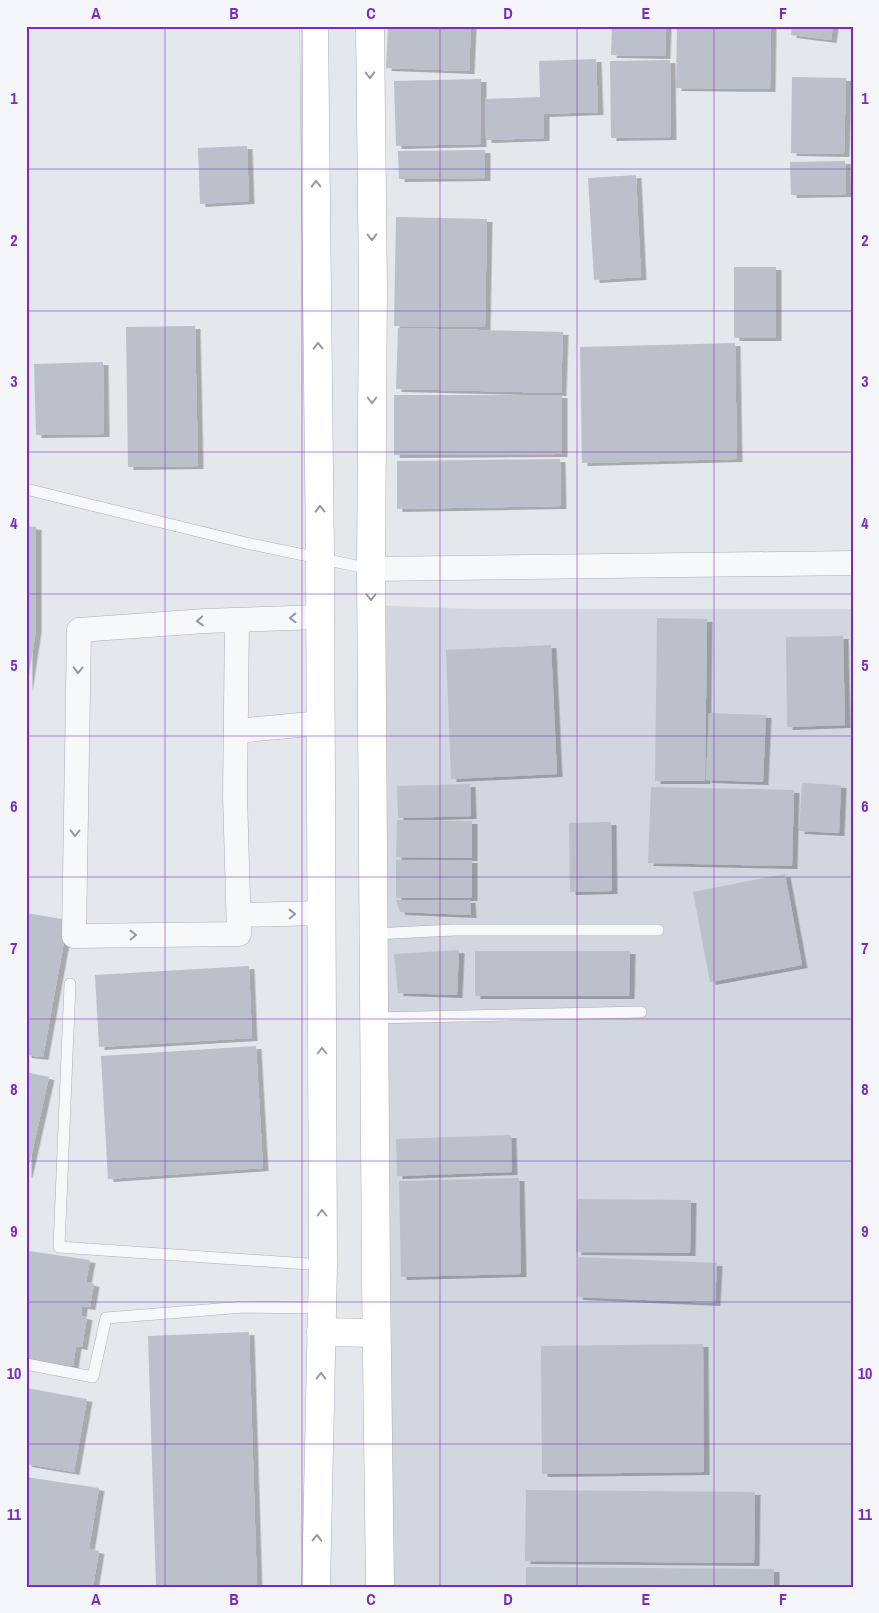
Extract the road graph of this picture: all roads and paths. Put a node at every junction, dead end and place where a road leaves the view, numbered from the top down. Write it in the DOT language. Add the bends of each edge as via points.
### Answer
graph roads {
  1 [pos="314,26"];
  2 [pos="370,26"];
  3 [pos="26,489"];
  4 [pos="320,558"];
  5 [pos="853,563"];
  6 [pos="370,569"];
  7 [pos="321,617"];
  8 [pos="237,620"];
  9 [pos="321,723"];
  10 [pos="236,732"];
  11 [pos="322,913"];
  12 [pos="239,915"];
  13 [pos="658,930"];
  14 [pos="373,934"];
  15 [pos="70,984"];
  16 [pos="641,1012"];
  17 [pos="374,1018"];
  18 [pos="323,1265"];
  19 [pos="322,1320"];
  20 [pos="376,1333"];
  21 [pos="26,1364"];
  22 [pos="316,1587"];
  23 [pos="380,1587"];
  4 -- 1 [label="main road, one-way"];
  2 -- 6 [label="main road, one-way" via="373,279"];
  3 -- 4 [label="lane"];
  4 -- 6 [label="lane"];
  4 -- 7 [label="main road"];
  5 -- 6 [label="street"];
  6 -- 14 [label="main road, one-way"];
  7 -- 8 [label="street, one-way"];
  7 -- 9 [label="main road"];
  8 -- 10 [label="street"];
  8 -- 12 [label="street, one-way" via="78,630 74,936 240,934"];
  9 -- 10 [label="street"];
  9 -- 11 [label="main road"];
  10 -- 12 [label="street"];
  12 -- 11 [label="street, one-way"];
  18 -- 11 [label="main road, one-way"];
  13 -- 14 [label="lane" via="454,930"];
  14 -- 17 [label="main road"];
  15 -- 18 [label="lane" via="59,1247"];
  16 -- 17 [label="lane"];
  17 -- 20 [label="main road"];
  18 -- 19 [label="main road"];
  19 -- 20 [label="main road"];
  19 -- 21 [label="lane" via="244,1308 106,1318 93,1377"];
  22 -- 19 [label="main road, one-way"];
  20 -- 23 [label="main road"];
}
